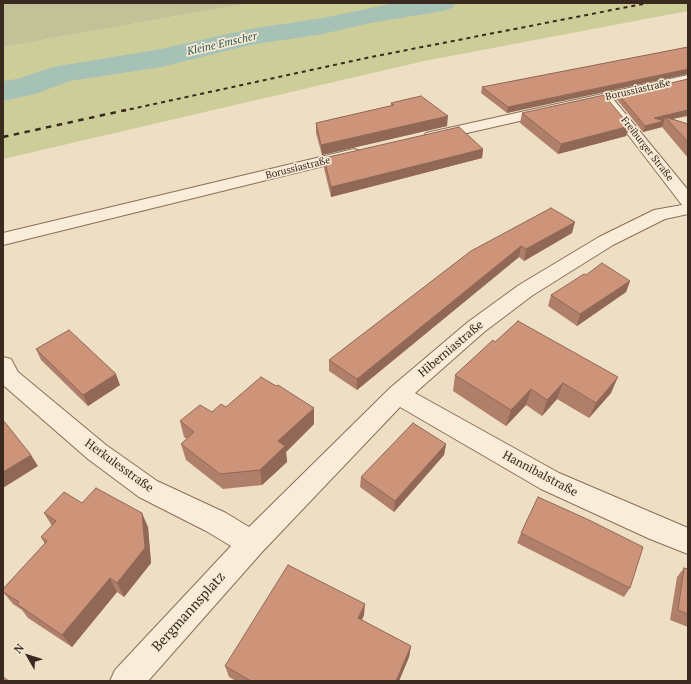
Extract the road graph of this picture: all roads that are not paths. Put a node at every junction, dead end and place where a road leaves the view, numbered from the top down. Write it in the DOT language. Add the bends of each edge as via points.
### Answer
graph roads {
  1 [pos="688,79"];
  2 [pos="606,98"];
  3 [pos="415,140"];
  4 [pos="369,150"];
  5 [pos="688,201"];
  6 [pos="688,209"];
  7 [pos="3,239"];
  8 [pos="5,375"];
  9 [pos="398,394"];
  10 [pos="688,541"];
  11 [pos="252,543"];
  12 [pos="126,681"];
  1 -- 2 [label="street, Borussiastraße"];
  2 -- 3 [label="street, Borussiastraße"];
  2 -- 5 [label="street, Freiburger Straße"];
  4 -- 7 [label="street, Borussiastraße"];
  6 -- 9 [label="street, Hiberniastraße" via="660,214 634,226 526,290 476,327"];
  8 -- 11 [label="street, Herkulesstraße" via="97,452 148,489 216,522"];
  9 -- 10 [label="street, Hannibalstraße" via="550,481"];
  9 -- 11 [label="street, Hiberniastraße"];
  11 -- 12 [label="street, Bergmannsplatz"];
}
